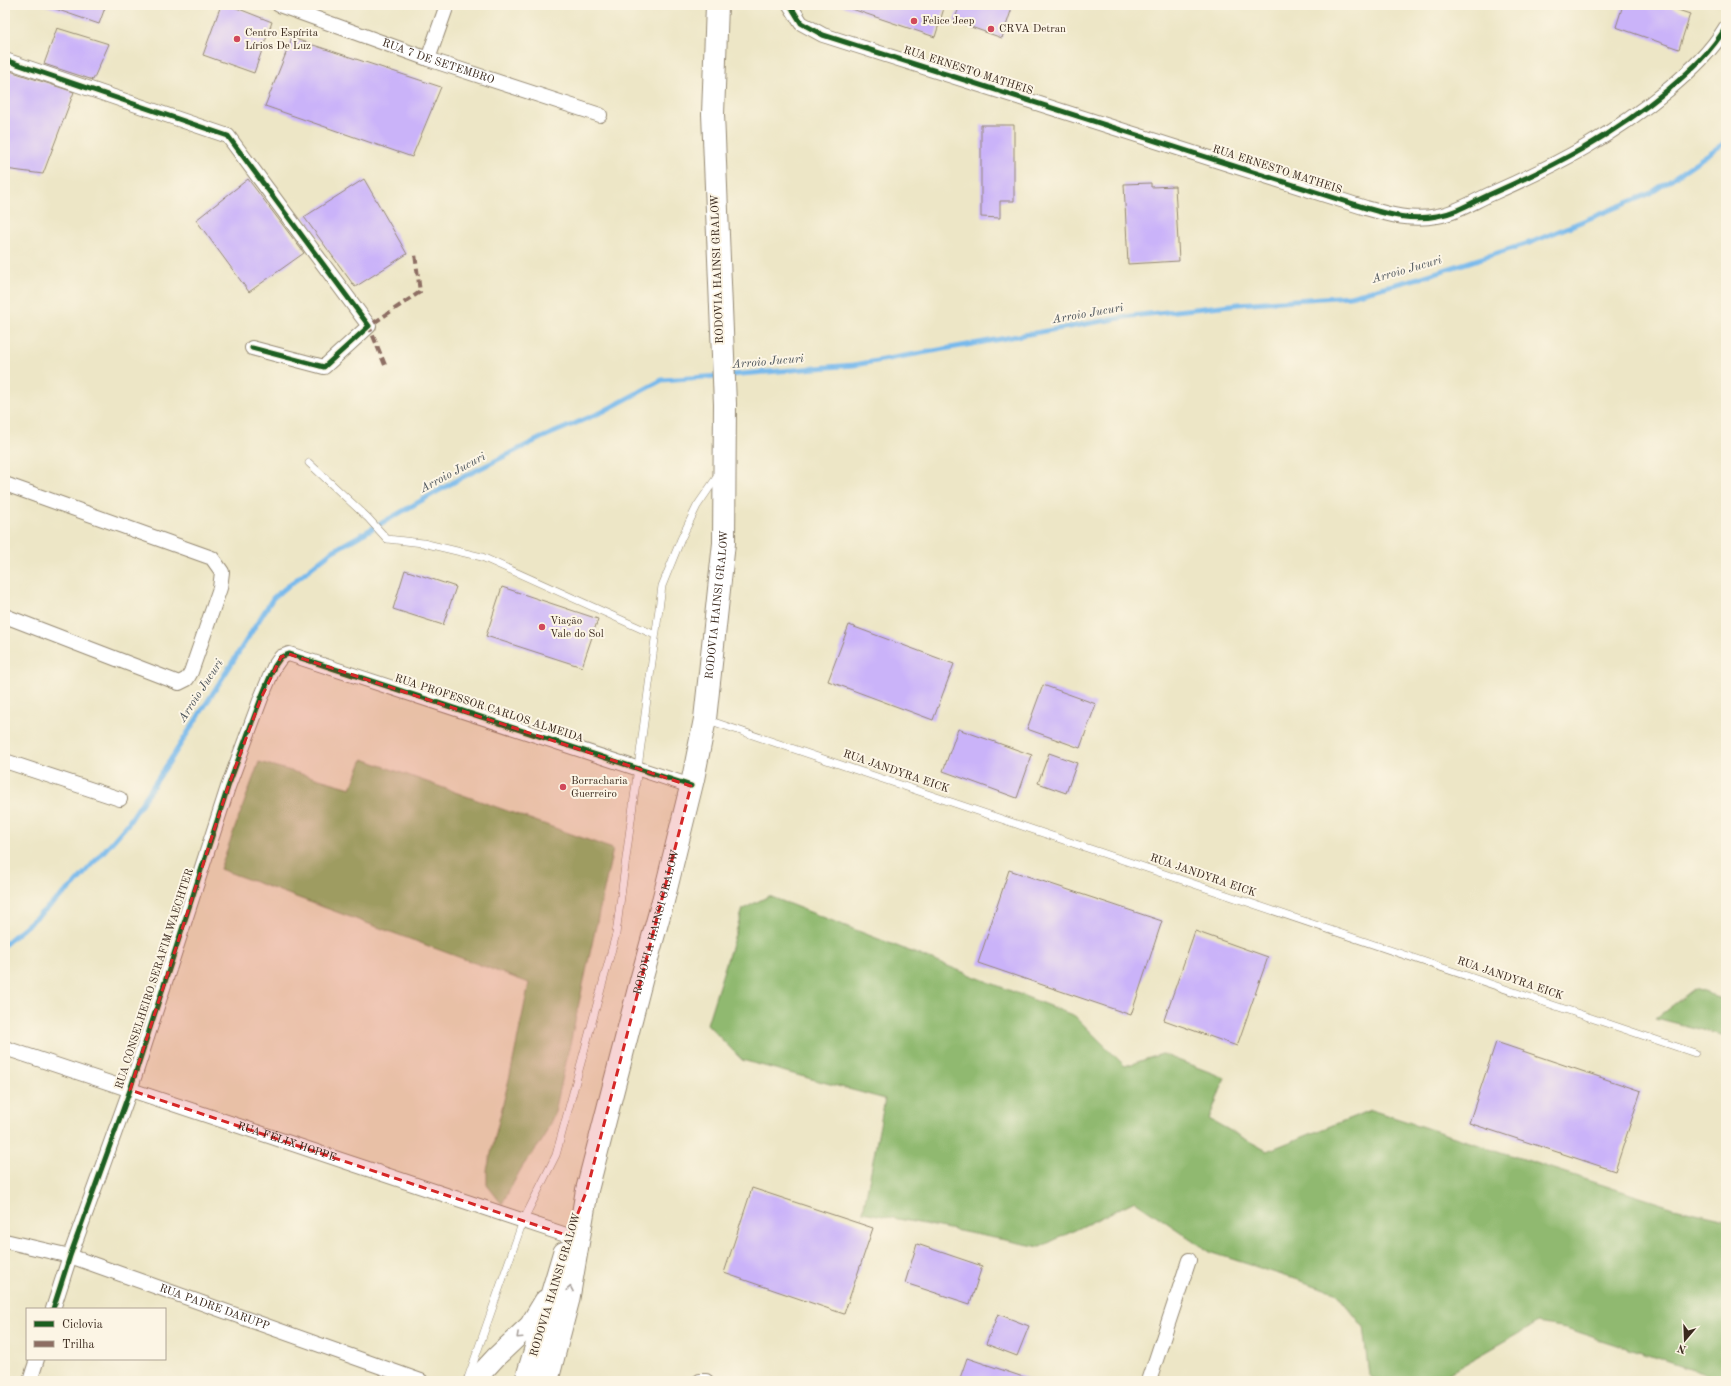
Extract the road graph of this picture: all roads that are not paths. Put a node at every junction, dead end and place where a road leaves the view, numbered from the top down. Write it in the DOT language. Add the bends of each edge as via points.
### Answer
graph roads {
  1 [pos="278,5"];
  2 [pos="447,5"];
  3 [pos="718,5"];
  4 [pos="790,5"];
  5 [pos="1726,27"];
  6 [pos="428,59"];
  7 [pos="5,60"];
  8 [pos="600,115"];
  9 [pos="252,348"];
  10 [pos="309,463"];
  11 [pos="724,466"];
  12 [pos="5,484"];
  13 [pos="5,616"];
  14 [pos="655,635"];
  15 [pos="281,657"];
  16 [pos="705,719"];
  17 [pos="5,761"];
  18 [pos="638,768"];
  19 [pos="692,786"];
  20 [pos="120,799"];
  21 [pos="5,1048"];
  22 [pos="1695,1053"];
  23 [pos="130,1090"];
  24 [pos="588,1190"];
  25 [pos="523,1221"];
  26 [pos="5,1241"];
  27 [pos="566,1245"];
  28 [pos="70,1256"];
  29 [pos="1189,1260"];
  30 [pos="53,1308"];
  31 [pos="563,1321"];
  32 [pos="37,1360"];
  33 [pos="30,1381"];
  34 [pos="421,1381"];
  35 [pos="467,1381"];
  36 [pos="474,1381"];
  37 [pos="526,1381"];
  38 [pos="547,1381"];
  39 [pos="553,1381"];
  40 [pos="700,1381"];
  41 [pos="706,1381"];
  42 [pos="1149,1381"];
  1 -- 6 [label="street, RUA 7 DE SETEMBRO"];
  2 -- 6 [label="street"];
  3 -- 11 [label="main road, RODOVIA HAINSI GRALOW" via="713,114"];
  4 -- 5 [label="street, RUA ERNESTO MATHEIS" via="801,23 823,35 1403,218 1438,216 1468,205 1591,145 1632,118 1685,76 1716,44"];
  6 -- 8 [label="street, RUA 7 DE SETEMBRO"];
  7 -- 9 [label="street" via="228,136 369,326 324,367"];
  10 -- 14 [label="lane" via="388,540 423,544 482,558"];
  11 -- 14 [label="lane" via="697,506 681,539 662,586"];
  11 -- 16 [label="main road, RODOVIA HAINSI GRALOW" via="724,542"];
  12 -- 13 [label="street" via="212,558 222,572 220,588 191,672 187,680 179,683"];
  14 -- 18 [label="lane"];
  15 -- 18 [label="street, RUA PROFESSOR CARLOS ALMEIDA" via="289,654"];
  15 -- 23 [label="street, RUA CONSELHEIRO SERAFIM WAECHTER" via="261,698 228,787"];
  16 -- 19 [label="main road, RODOVIA HAINSI GRALOW"];
  16 -- 22 [label="lane, RUA JANDYRA EICK"];
  17 -- 20 [label="street"];
  18 -- 19 [label="street, RUA PROFESSOR CARLOS ALMEIDA"];
  18 -- 25 [label="lane" via="616,934 556,1155"];
  19 -- 24 [label="main road, RODOVIA HAINSI GRALOW"];
  21 -- 23 [label="street, RUA FÉLIX HOPPE"];
  23 -- 25 [label="street, RUA FÉLIX HOPPE"];
  23 -- 28 [label="street, RUA CONSELHEIRO SERAFIM WAECHTER"];
  24 -- 27 [label="main road, RODOVIA HAINSI GRALOW"];
  31 -- 24 [label="main road, RODOVIA HAINSI GRALOW, one-way"];
  25 -- 27 [label="street, RUA FÉLIX HOPPE"];
  25 -- 35 [label="lane"];
  26 -- 28 [label="street, RUA PADRE DARUPP"];
  27 -- 36 [label="main road, one-way" via="542,1307 530,1325"];
  27 -- 37 [label="main road, RODOVIA HAINSI GRALOW"];
  28 -- 30 [label="street, RUA CONSELHEIRO SERAFIM WAECHTER"];
  28 -- 34 [label="street, RUA PADRE DARUPP"];
  29 -- 42 [label="street"];
  31 -- 38 [label="main road, RODOVIA HAINSI GRALOW"];
  31 -- 39 [label="main road" via="561,1347"];
  32 -- 33 [label="street"];
  40 -- 41 [label="street"];
}
